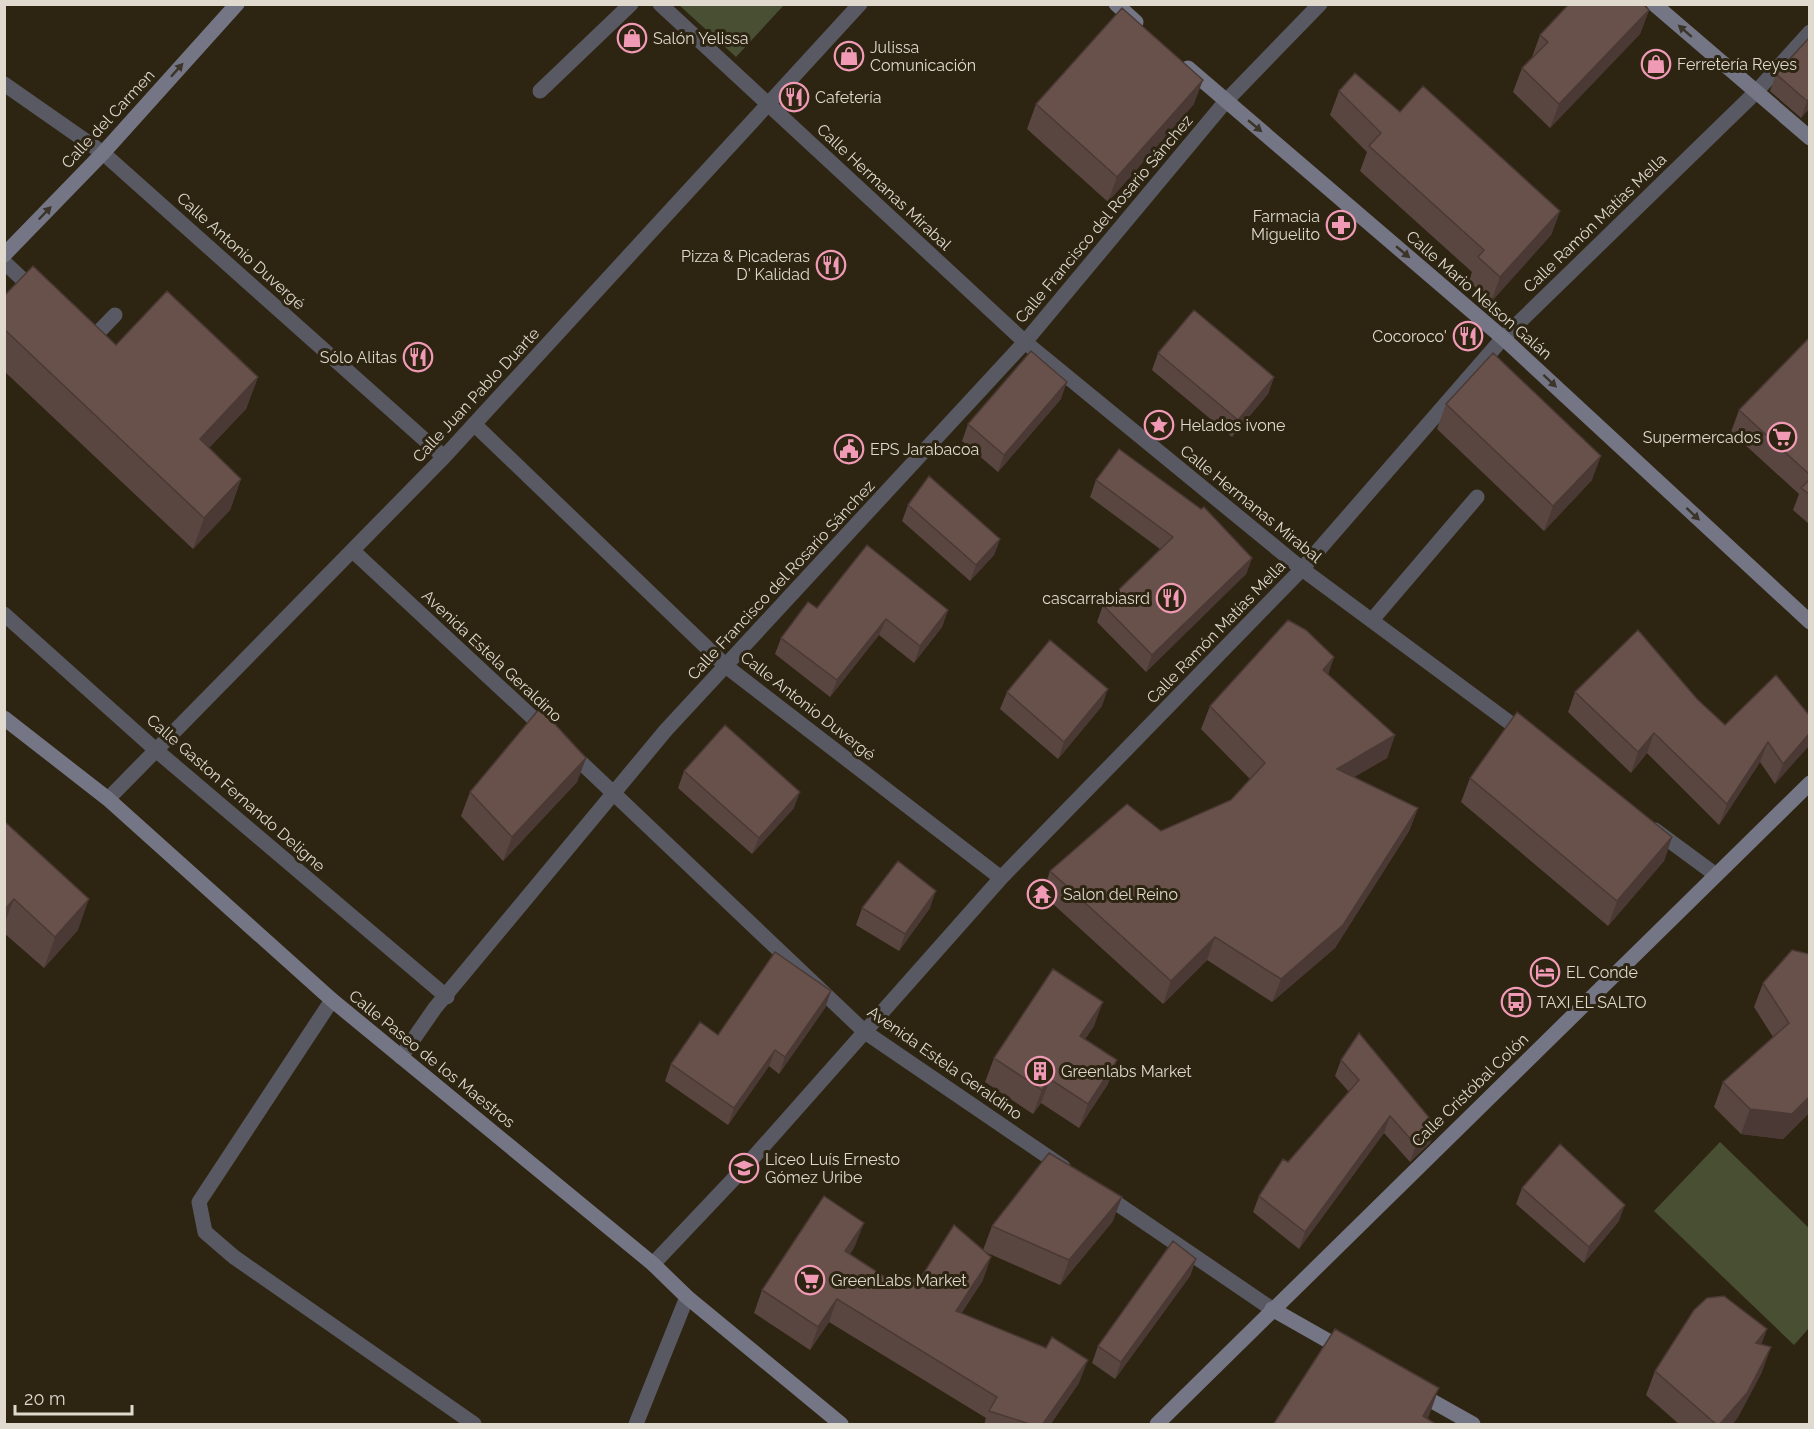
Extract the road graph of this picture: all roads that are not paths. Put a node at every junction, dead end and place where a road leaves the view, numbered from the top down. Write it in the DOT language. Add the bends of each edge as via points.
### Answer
graph roads {
  1 [pos="237,4"];
  2 [pos="631,4"];
  3 [pos="660,4"];
  4 [pos="860,4"];
  5 [pos="1116,4"];
  6 [pos="1320,4"];
  7 [pos="1654,4"];
  8 [pos="1809,32"];
  9 [pos="1150,34"];
  10 [pos="1175,57"];
  11 [pos="4,84"];
  12 [pos="540,91"];
  13 [pos="1756,92"];
  14 [pos="1226,101"];
  15 [pos="769,105"];
  16 [pos="1809,138"];
  17 [pos="103,153"];
  18 [pos="4,255"];
  19 [pos="4,262"];
  20 [pos="47,302"];
  21 [pos="115,315"];
  22 [pos="72,326"];
  23 [pos="1503,338"];
  24 [pos="1025,342"];
  25 [pos="474,424"];
  26 [pos="444,457"];
  27 [pos="1477,497"];
  28 [pos="353,551"];
  29 [pos="1302,569"];
  30 [pos="4,614"];
  31 [pos="1372,620"];
  32 [pos="1809,622"];
  33 [pos="727,667"];
  34 [pos="4,718"];
  35 [pos="1534,740"];
  36 [pos="157,751"];
  37 [pos="1809,783"];
  38 [pos="615,794"];
  39 [pos="108,800"];
  40 [pos="1639,818"];
  41 [pos="1716,874"];
  42 [pos="1002,878"];
  43 [pos="447,997"];
  44 [pos="332,1000"];
  45 [pos="865,1032"];
  46 [pos="401,1057"];
  47 [pos="653,1264"];
  48 [pos="687,1297"];
  49 [pos="1272,1309"];
  50 [pos="1363,1361"];
  51 [pos="1403,1384"];
  52 [pos="474,1425"];
  53 [pos="636,1425"];
  54 [pos="841,1425"];
  55 [pos="1156,1425"];
  56 [pos="1473,1425"];
  17 -- 1 [label="main road, Calle del Carmen, one-way"];
  2 -- 12 [label="street"];
  3 -- 15 [label="street, Calle Hermanas Mirabal"];
  4 -- 15 [label="street, Calle Juan Pablo Duarte"];
  5 -- 9 [label="main road"];
  6 -- 14 [label="street, Calle Francisco del Rosario Sánchez"];
  13 -- 7 [label="main road, one-way"];
  8 -- 13 [label="street, Calle Ramón Matías Mella"];
  10 -- 14 [label="main road, Calle Mario Nelson Galán"];
  11 -- 17 [label="street, Calle Antonio Duvergé"];
  13 -- 16 [label="main road"];
  13 -- 23 [label="street, Calle Ramón Matías Mella"];
  14 -- 23 [label="main road, Calle Mario Nelson Galán, one-way"];
  14 -- 24 [label="street, Calle Francisco del Rosario Sánchez"];
  15 -- 24 [label="street, Calle Hermanas Mirabal"];
  15 -- 25 [label="street, Calle Juan Pablo Duarte"];
  18 -- 17 [label="main road, Calle del Carmen, one-way"];
  17 -- 26 [label="street, Calle Antonio Duvergé"];
  19 -- 20 [label="street"];
  21 -- 22 [label="street" via="89,342"];
  23 -- 29 [label="street, Calle Ramón Matías Mella"];
  23 -- 32 [label="main road, Calle Mario Nelson Galán, one-way"];
  24 -- 29 [label="street, Calle Hermanas Mirabal"];
  24 -- 33 [label="street, Calle Francisco del Rosario Sánchez"];
  25 -- 26 [label="street, Calle Juan Pablo Duarte"];
  25 -- 33 [label="street, Calle Antonio Duvergé"];
  26 -- 28 [label="street, Calle Juan Pablo Duarte"];
  27 -- 31 [label="street"];
  28 -- 36 [label="street, Calle Juan Pablo Duarte"];
  28 -- 38 [label="street, Avenida Estela Geraldino"];
  29 -- 31 [label="street, Calle Hermanas Mirabal"];
  29 -- 42 [label="street, Calle Ramón Matías Mella"];
  30 -- 36 [label="street, Calle Gaston Fernando Deligne"];
  31 -- 35 [label="street, Calle Hermanas Mirabal"];
  33 -- 38 [label="street, Calle Francisco del Rosario Sánchez" via="666,730"];
  33 -- 42 [label="street, Calle Antonio Duvergé"];
  34 -- 39 [label="main road, Calle Paseo de los Maestros"];
  36 -- 39 [label="street, Calle Juan Pablo Duarte"];
  36 -- 43 [label="street, Calle Gaston Fernando Deligne"];
  37 -- 41 [label="main road, Calle Cristóbal Colón"];
  38 -- 43 [label="street, Calle Francisco del Rosario Sánchez"];
  38 -- 45 [label="street, Avenida Estela Geraldino"];
  39 -- 44 [label="main road, Calle Paseo de los Maestros"];
  40 -- 41 [label="street"];
  41 -- 49 [label="main road, Calle Cristóbal Colón"];
  42 -- 45 [label="street, Calle Ramón Matías Mella"];
  43 -- 46 [label="street, Calle Francisco del Rosario Sánchez"];
  44 -- 46 [label="main road, Calle Paseo de los Maestros"];
  44 -- 52 [label="street" via="199,1202 205,1232 234,1257"];
  45 -- 47 [label="street, Calle Ramón Matías Mella"];
  45 -- 49 [label="street, Avenida Estela Geraldino"];
  46 -- 47 [label="main road, Calle Paseo de los Maestros"];
  47 -- 48 [label="main road, Calle Paseo de los Maestros"];
  48 -- 53 [label="street"];
  48 -- 54 [label="main road, Calle Paseo de los Maestros"];
  49 -- 50 [label="main road, Avenida Estela Geraldino"];
  49 -- 55 [label="main road, Calle Cristóbal Colón"];
  51 -- 56 [label="main road"];
}
